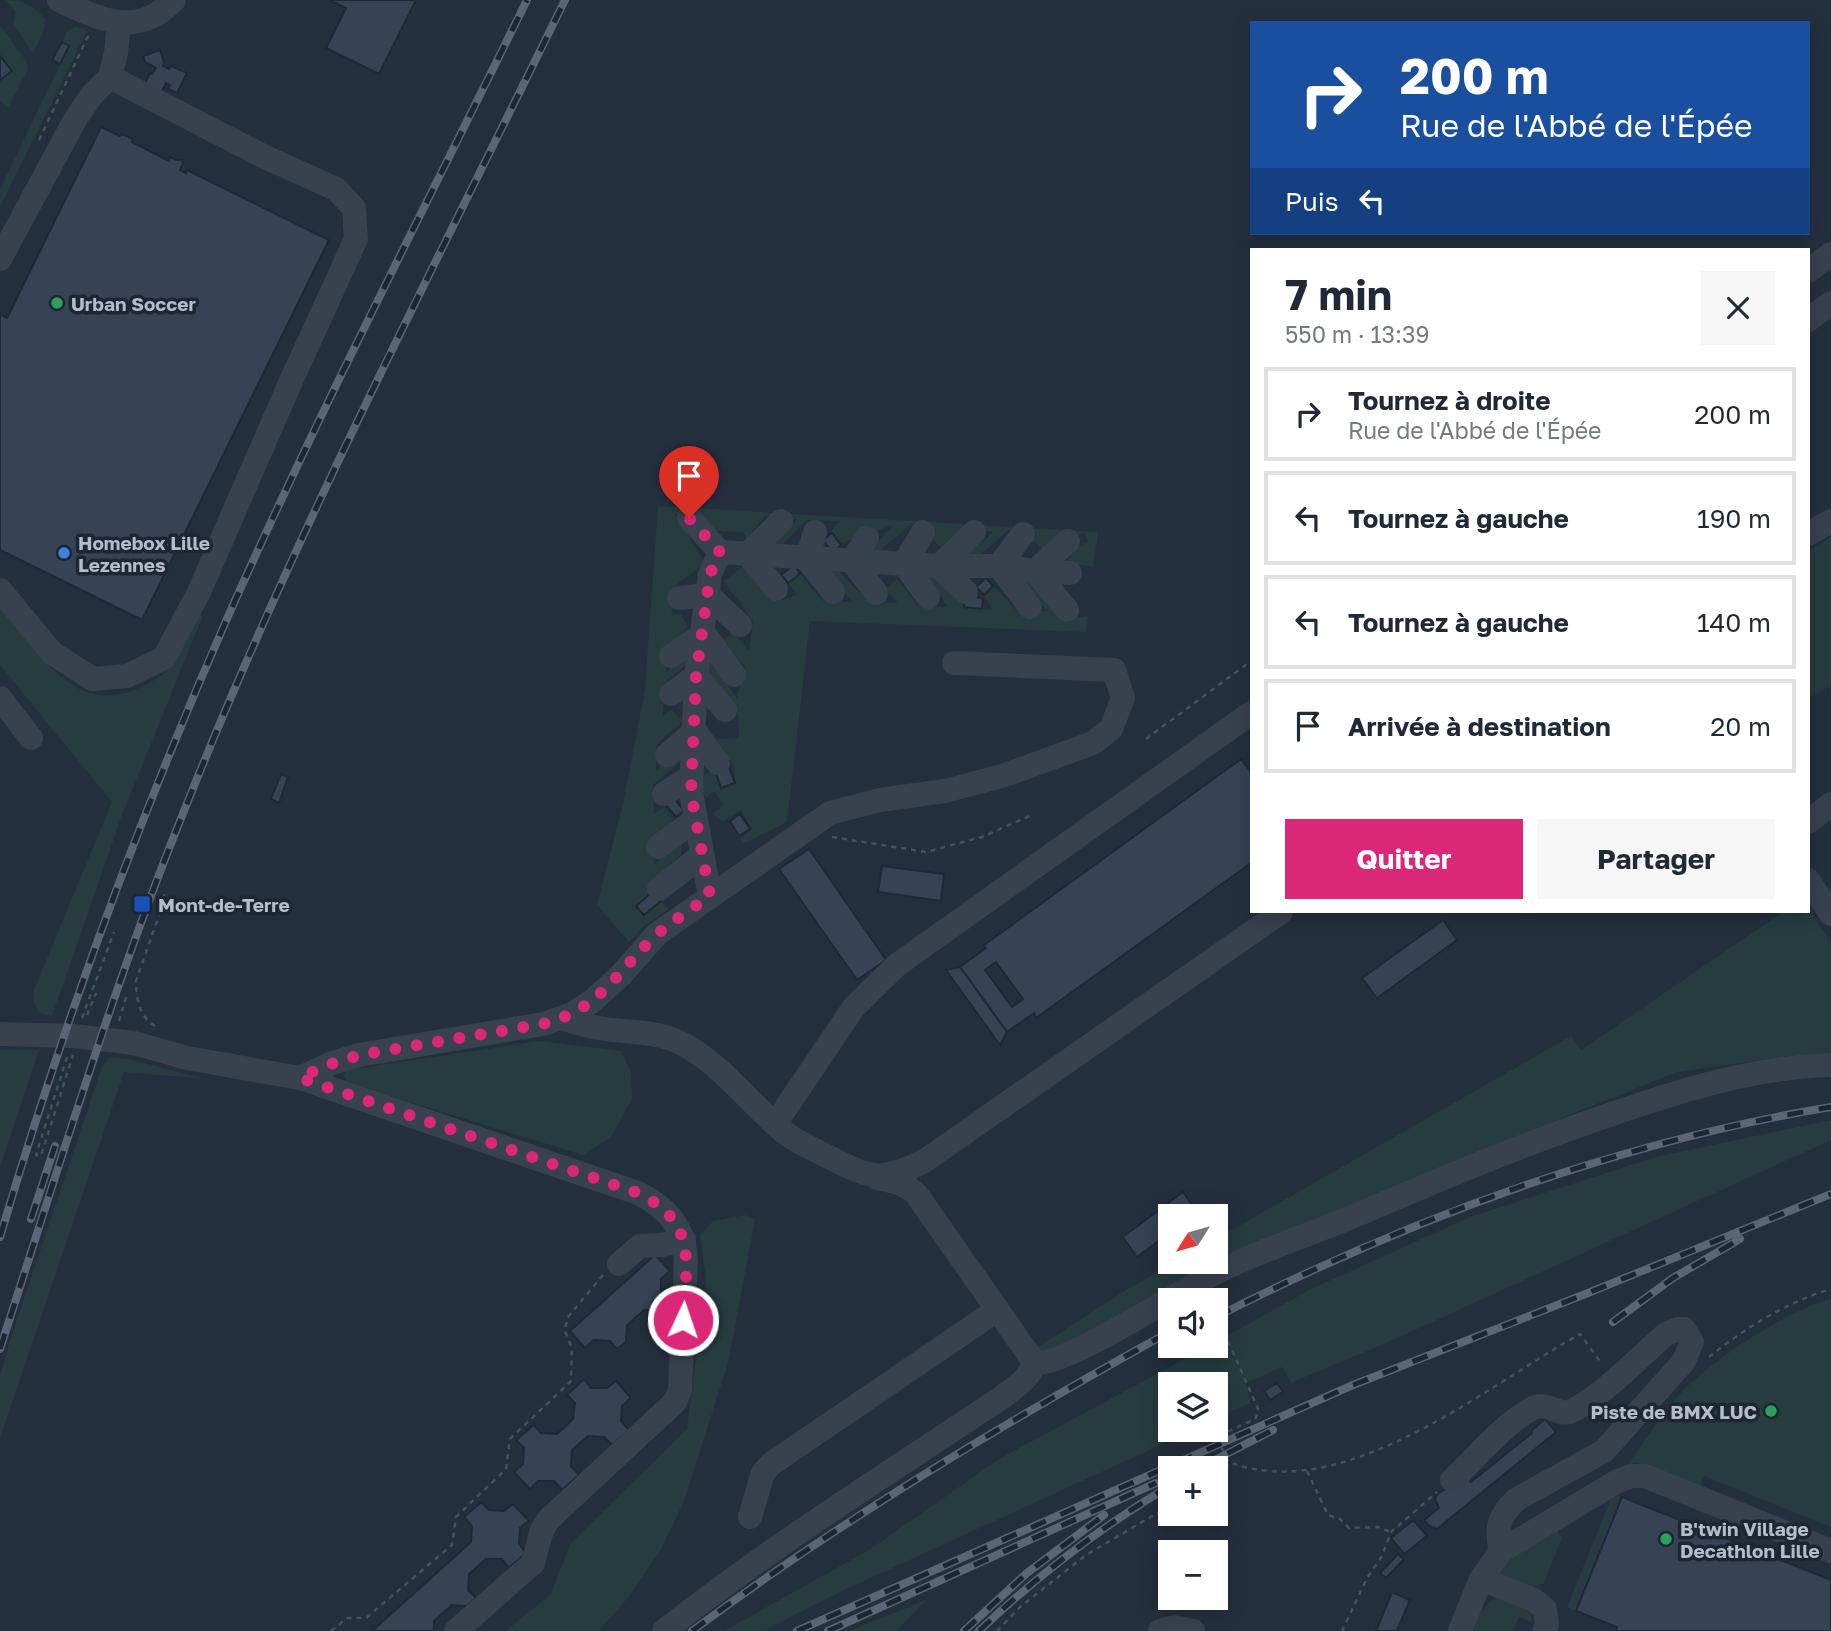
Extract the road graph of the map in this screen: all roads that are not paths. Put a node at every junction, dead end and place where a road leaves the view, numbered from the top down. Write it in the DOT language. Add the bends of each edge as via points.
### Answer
graph roads {
  1 [pos="59,0"];
  2 [pos="174,0"];
  3 [pos="108,20"];
  4 [pos="110,77"];
  5 [pos="1831,254"];
  6 [pos="0,259"];
  7 [pos="1810,270"];
  8 [pos="1831,303"];
  9 [pos="1810,319"];
  10 [pos="689,518"];
  11 [pos="781,521"];
  12 [pos="1831,521"];
  13 [pos="923,531"];
  14 [pos="816,532"];
  15 [pos="974,532"];
  16 [pos="1810,533"];
  17 [pos="1023,534"];
  18 [pos="867,538"];
  19 [pos="1068,541"];
  20 [pos="720,552"];
  21 [pos="748,554"];
  22 [pos="807,559"];
  23 [pos="852,561"];
  24 [pos="904,564"];
  25 [pos="939,566"];
  26 [pos="999,566"];
  27 [pos="1035,571"];
  28 [pos="1070,573"];
  29 [pos="776,589"];
  30 [pos="0,590"];
  31 [pos="833,592"];
  32 [pos="966,592"];
  33 [pos="876,593"];
  34 [pos="708,595"];
  35 [pos="928,597"];
  36 [pos="679,598"];
  37 [pos="1030,607"];
  38 [pos="1067,610"];
  39 [pos="740,625"];
  40 [pos="704,633"];
  41 [pos="671,656"];
  42 [pos="954,663"];
  43 [pos="734,675"];
  44 [pos="696,676"];
  45 [pos="671,694"];
  46 [pos="0,698"];
  47 [pos="725,710"];
  48 [pos="1250,714"];
  49 [pos="695,731"];
  50 [pos="31,738"];
  51 [pos="667,755"];
  52 [pos="718,763"];
  53 [pos="691,777"];
  54 [pos="664,793"];
  55 [pos="1831,804"];
  56 [pos="695,820"];
  57 [pos="1810,820"];
  58 [pos="658,847"];
  59 [pos="702,855"];
  60 [pos="1810,883"];
  61 [pos="659,890"];
  62 [pos="710,896"];
  63 [pos="1280,913"];
  64 [pos="1831,914"];
  65 [pos="562,1018"];
  66 [pos="0,1034"];
  67 [pos="1831,1065"];
  68 [pos="300,1078"];
  69 [pos="775,1124"];
  70 [pos="873,1177"];
  71 [pos="684,1240"];
  72 [pos="611,1269"];
  73 [pos="997,1310"];
  74 [pos="1034,1362"];
  75 [pos="1452,1480"];
  76 [pos="750,1517"];
  77 [pos="1501,1551"];
  78 [pos="1831,1551"];
  79 [pos="1482,1580"];
  80 [pos="456,1631"];
  81 [pos="664,1631"];
  82 [pos="1160,1631"];
  83 [pos="1193,1631"];
  84 [pos="1460,1631"];
  85 [pos="1544,1631"];
  1 -- 3 [label="street"];
  2 -- 3 [label="street" via="157,14 132,22"];
  3 -- 4 [label="street"];
  4 -- 6 [label="street" via="76,118"];
  4 -- 30 [label="street" via="336,188 354,208 356,239 199,592 164,658 127,676 93,679 52,653"];
  5 -- 7 [label="street"];
  8 -- 9 [label="street"];
  10 -- 20 [label="street"];
  11 -- 21 [label="street"];
  12 -- 16 [label="street"];
  13 -- 24 [label="street"];
  14 -- 22 [label="street"];
  15 -- 25 [label="street"];
  17 -- 26 [label="street"];
  18 -- 23 [label="street"];
  19 -- 27 [label="street"];
  20 -- 21 [label="street"];
  20 -- 34 [label="street" via="710,574"];
  21 -- 22 [label="street"];
  21 -- 29 [label="street"];
  22 -- 23 [label="street"];
  22 -- 31 [label="street"];
  23 -- 24 [label="street"];
  23 -- 33 [label="street"];
  24 -- 25 [label="street"];
  24 -- 35 [label="street"];
  25 -- 26 [label="street"];
  25 -- 32 [label="street"];
  26 -- 27 [label="street"];
  26 -- 37 [label="street"];
  27 -- 28 [label="street"];
  27 -- 38 [label="street"];
  34 -- 36 [label="street"];
  34 -- 39 [label="street"];
  34 -- 40 [label="street"];
  40 -- 41 [label="street"];
  40 -- 43 [label="street"];
  40 -- 44 [label="street"];
  42 -- 62 [label="street" via="1114,670 1123,698 1111,729 1093,743 1002,776 830,813"];
  44 -- 45 [label="street"];
  44 -- 47 [label="street"];
  44 -- 49 [label="street"];
  46 -- 50 [label="street"];
  48 -- 69 [label="street" via="897,965 854,1007"];
  49 -- 51 [label="street"];
  49 -- 52 [label="street"];
  49 -- 53 [label="street"];
  53 -- 54 [label="street"];
  53 -- 56 [label="street"];
  55 -- 57 [label="street"];
  56 -- 58 [label="street"];
  56 -- 59 [label="street"];
  59 -- 61 [label="street"];
  59 -- 62 [label="street"];
  60 -- 64 [label="street"];
  62 -- 65 [label="street" via="657,934 601,993"];
  63 -- 70 [label="street" via="926,1160 908,1170"];
  65 -- 68 [label="street" via="359,1055"];
  65 -- 69 [label="street" via="675,1040 707,1061"];
  66 -- 68 [label="street" via="113,1034 187,1058"];
  67 -- 74 [label="street" via="1793,1066 1684,1090 1587,1122 1262,1252 1217,1272 1086,1347 1055,1361"];
  68 -- 71 [label="street" via="638,1193 674,1219"];
  69 -- 70 [label="street" via="800,1143"];
  70 -- 73 [label="street" via="900,1183 917,1195"];
  71 -- 72 [label="street" via="640,1246"];
  71 -- 80 [label="street" via="680,1390 675,1402 549,1519 533,1563"];
  73 -- 74 [label="street"];
  73 -- 76 [label="street" via="771,1464 763,1473"];
  74 -- 81 [label="street" via="1022,1382 1004,1396"];
  75 -- 77 [label="street" via="1532,1408 1547,1406 1570,1413 1666,1334 1678,1329 1689,1334 1692,1342 1684,1361 1604,1451 1505,1509 1497,1537"];
  77 -- 78 [label="street" via="1631,1476 1645,1476"];
  77 -- 79 [label="street"];
  79 -- 84 [label="street"];
  79 -- 85 [label="street" via="1534,1600 1545,1609"];
  82 -- 83 [label="street" via="1174,1627"];
}
